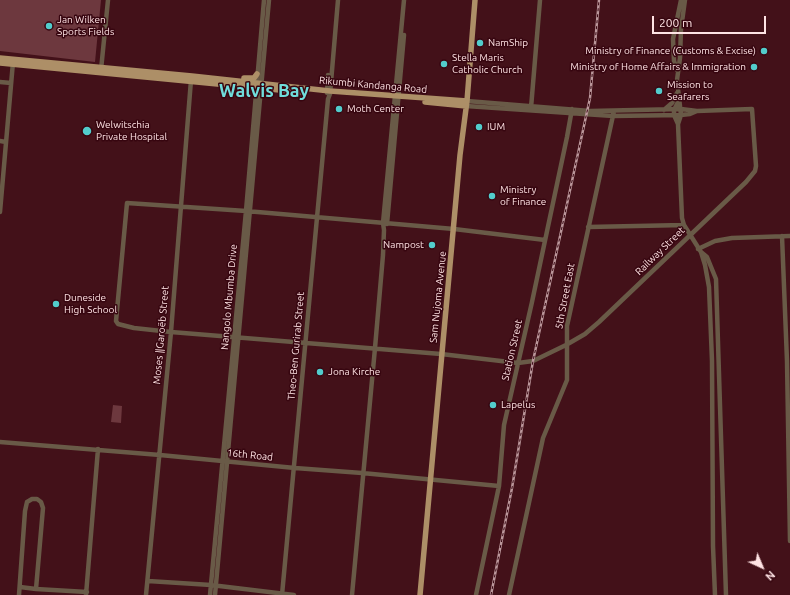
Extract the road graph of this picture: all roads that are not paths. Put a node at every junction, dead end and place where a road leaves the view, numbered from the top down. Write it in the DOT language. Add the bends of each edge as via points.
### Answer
graph roads {
  1 [pos="108,0"];
  2 [pos="264,0"];
  3 [pos="269,0"];
  4 [pos="335,0"];
  5 [pos="338,0"];
  6 [pos="406,0"];
  7 [pos="475,0"];
  8 [pos="540,0"];
  9 [pos="681,0"];
  10 [pos="685,0"];
  11 [pos="0,58"];
  12 [pos="13,62"];
  13 [pos="0,63"];
  14 [pos="101,70"];
  15 [pos="677,72"];
  16 [pos="258,74"];
  17 [pos="192,79"];
  18 [pos="232,80"];
  19 [pos="0,82"];
  20 [pos="11,83"];
  21 [pos="259,86"];
  22 [pos="678,91"];
  23 [pos="328,94"];
  24 [pos="397,98"];
  25 [pos="678,100"];
  26 [pos="466,104"];
  27 [pos="531,109"];
  28 [pos="681,109"];
  29 [pos="664,110"];
  30 [pos="674,110"];
  31 [pos="697,111"];
  32 [pos="572,112"];
  33 [pos="614,114"];
  34 [pos="674,115"];
  35 [pos="681,115"];
  36 [pos="678,124"];
  37 [pos="0,141"];
  38 [pos="6,142"];
  39 [pos="0,205"];
  40 [pos="180,206"];
  41 [pos="248,211"];
  42 [pos="0,212"];
  43 [pos="317,217"];
  44 [pos="385,223"];
  45 [pos="684,225"];
  46 [pos="588,227"];
  47 [pos="454,229"];
  48 [pos="690,235"];
  49 [pos="782,236"];
  50 [pos="790,236"];
  51 [pos="545,240"];
  52 [pos="699,251"];
  53 [pos="171,332"];
  54 [pos="236,336"];
  55 [pos="306,343"];
  56 [pos="566,345"];
  57 [pos="375,348"];
  58 [pos="441,354"];
  59 [pos="518,363"];
  60 [pos="0,442"];
  61 [pos="98,449"];
  62 [pos="160,455"];
  63 [pos="713,456"];
  64 [pos="721,456"];
  65 [pos="225,461"];
  66 [pos="295,468"];
  67 [pos="362,473"];
  68 [pos="431,480"];
  69 [pos="498,486"];
  70 [pos="722,486"];
  71 [pos="714,487"];
  72 [pos="790,541"];
  73 [pos="724,545"];
  74 [pos="713,546"];
  75 [pos="148,581"];
  76 [pos="214,586"];
  77 [pos="20,587"];
  78 [pos="36,588"];
  79 [pos="86,594"];
  80 [pos="282,594"];
  81 [pos="19,595"];
  82 [pos="146,595"];
  83 [pos="210,595"];
  84 [pos="215,595"];
  85 [pos="294,595"];
  86 [pos="352,595"];
  87 [pos="420,595"];
  88 [pos="476,595"];
  89 [pos="509,595"];
  90 [pos="715,595"];
  91 [pos="726,595"];
  1 -- 14 [label="street"];
  2 -- 16 [label="street, Nangolo Mbumba Drive"];
  3 -- 21 [label="street, Nangolo Mbumba Drive"];
  4 -- 23 [label="street, Theo-Ben Gurirab Street"];
  5 -- 23 [label="street, Theo-Ben Gurirab Street"];
  6 -- 24 [label="street"];
  7 -- 26 [label="main road, Sam Nujoma Avenue"];
  8 -- 27 [label="street"];
  9 -- 15 [label="street" via="673,39"];
  10 -- 15 [label="street"];
  11 -- 12 [label="main road, Rikumbi Kandanga Road"];
  12 -- 13 [label="main road, Rikumbi Kandanga Road"];
  12 -- 14 [label="main road, Rikumbi Kandanga Road"];
  12 -- 20 [label="street"];
  14 -- 17 [label="main road, Rikumbi Kandanga Road"];
  15 -- 22 [label="street"];
  16 -- 18 [label="main road" via="254,78"];
  16 -- 21 [label="street, Nangolo Mbumba Drive"];
  17 -- 18 [label="main road, Rikumbi Kandanga Road"];
  17 -- 21 [label="main road, Rikumbi Kandanga Road"];
  17 -- 40 [label="street, Moses ǁGaroëb Street"];
  18 -- 21 [label="main road, Rikumbi Kandanga Road"];
  19 -- 20 [label="street"];
  20 -- 38 [label="street"];
  21 -- 23 [label="main road, Rikumbi Kandanga Road"];
  21 -- 41 [label="street, Nangolo Mbumba Drive"];
  22 -- 25 [label="street"];
  22 -- 29 [label="street" via="672,103"];
  23 -- 24 [label="main road, Rikumbi Kandanga Road"];
  23 -- 43 [label="street, Theo-Ben Gurirab Street"];
  24 -- 26 [label="main road, Rikumbi Kandanga Road"];
  24 -- 44 [label="street"];
  25 -- 28 [label="street"];
  25 -- 30 [label="street"];
  26 -- 27 [label="street, Rikumbi Kandanga Road"];
  26 -- 47 [label="main road, Sam Nujoma Avenue"];
  27 -- 32 [label="street, Rikumbi Kandanga Road"];
  28 -- 30 [label="street, Rikumbi Kandanga Road"];
  28 -- 31 [label="street"];
  28 -- 35 [label="street"];
  29 -- 30 [label="street, Rikumbi Kandanga Road"];
  29 -- 33 [label="street, Rikumbi Kandanga Road"];
  30 -- 34 [label="street"];
  31 -- 35 [label="street"];
  31 -- 48 [label="street, Railway Street" via="752,109 756,166 746,182"];
  32 -- 33 [label="street, Rikumbi Kandanga Road"];
  32 -- 51 [label="street, Station Street"];
  33 -- 34 [label="street, Rikumbi Kandanga Road"];
  33 -- 46 [label="street, 5th Street East"];
  34 -- 35 [label="street, Rikumbi Kandanga Road"];
  34 -- 36 [label="street"];
  35 -- 36 [label="street"];
  36 -- 45 [label="street"];
  37 -- 38 [label="street"];
  38 -- 39 [label="street"];
  39 -- 42 [label="street"];
  40 -- 41 [label="street"];
  40 -- 53 [label="street, Moses ǁGaroëb Street"];
  40 -- 53 [label="street, Railway Street" via="127,203 116,321 121,326"];
  41 -- 43 [label="street"];
  41 -- 54 [label="street, Nangolo Mbumba Drive"];
  43 -- 44 [label="street"];
  43 -- 55 [label="street, Theo-Ben Gurirab Street"];
  44 -- 47 [label="street"];
  44 -- 57 [label="street"];
  45 -- 46 [label="street"];
  45 -- 48 [label="street"];
  46 -- 56 [label="street, 5th Street East" via="567,326"];
  47 -- 51 [label="street"];
  47 -- 58 [label="main road, Sam Nujoma Avenue"];
  48 -- 52 [label="street"];
  48 -- 56 [label="street, Railway Street" via="599,322"];
  49 -- 50 [label="street"];
  49 -- 52 [label="street" via="715,241"];
  49 -- 72 [label="street"];
  51 -- 59 [label="street, Station Street"];
  52 -- 63 [label="street" via="705,265 709,288"];
  52 -- 64 [label="street" via="707,257 716,279"];
  53 -- 54 [label="street, Railway Street"];
  53 -- 62 [label="street, Moses ǁGaroëb Street"];
  54 -- 55 [label="street, Railway Street"];
  54 -- 65 [label="street, Nangolo Mbumba Drive"];
  55 -- 57 [label="street, Railway Street"];
  55 -- 66 [label="street, Theo-Ben Gurirab Street"];
  56 -- 59 [label="street, Railway Street" via="538,359"];
  56 -- 89 [label="street, 5th Street East" via="567,380 543,438"];
  57 -- 58 [label="street, Railway Street"];
  57 -- 67 [label="street"];
  58 -- 59 [label="street, Railway Street"];
  58 -- 68 [label="main road, Sam Nujoma Avenue"];
  59 -- 69 [label="street, Station Street" via="504,425"];
  60 -- 61 [label="street, 16th Road"];
  61 -- 62 [label="street, 16th Road"];
  61 -- 79 [label="street"];
  62 -- 65 [label="street, 16th Road"];
  62 -- 75 [label="street, Moses ǁGaroëb Street"];
  63 -- 64 [label="street"];
  63 -- 71 [label="street"];
  64 -- 70 [label="street"];
  65 -- 66 [label="street, 16th Road"];
  65 -- 76 [label="street, Nangolo Mbumba Drive"];
  66 -- 67 [label="street, 16th Road"];
  66 -- 80 [label="street, Theo-Ben Gurirab Street"];
  67 -- 68 [label="street, 16th Road"];
  67 -- 86 [label="street"];
  68 -- 69 [label="street, 16th Road"];
  68 -- 87 [label="main road, Sam Nujoma Avenue"];
  69 -- 88 [label="street, Station Street"];
  70 -- 71 [label="street"];
  70 -- 73 [label="street"];
  71 -- 74 [label="street"];
  73 -- 74 [label="street"];
  73 -- 91 [label="street"];
  74 -- 90 [label="street"];
  75 -- 76 [label="street"];
  75 -- 82 [label="street, Moses ǁGaroëb Street"];
  76 -- 80 [label="street"];
  76 -- 83 [label="street, Nangolo Mbumba Drive"];
  76 -- 84 [label="street, Nangolo Mbumba Drive"];
  77 -- 78 [label="street"];
  77 -- 78 [label="street" via="25,511 27,502 37,499 43,508"];
  77 -- 81 [label="street"];
  78 -- 79 [label="street"];
  80 -- 85 [label="street"];
}
